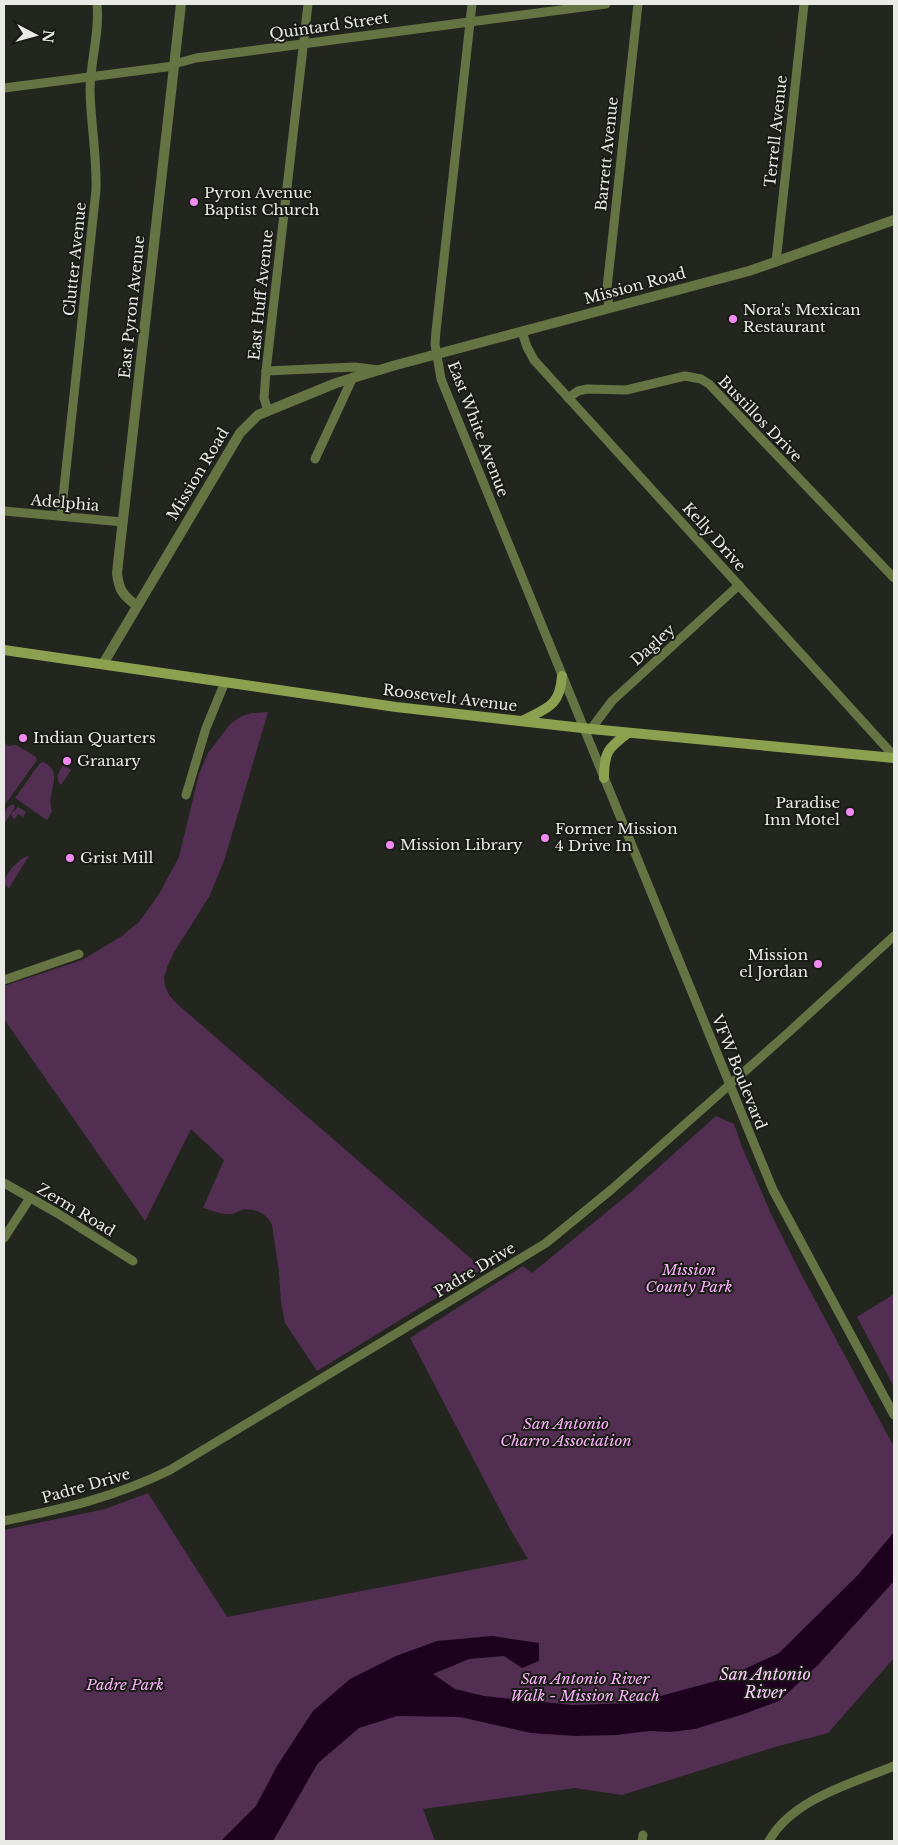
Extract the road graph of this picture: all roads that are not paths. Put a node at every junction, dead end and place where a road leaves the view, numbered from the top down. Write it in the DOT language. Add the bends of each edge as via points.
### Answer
graph roads {
  1 [pos="97,4"];
  2 [pos="181,4"];
  3 [pos="308,4"];
  4 [pos="472,4"];
  5 [pos="606,4"];
  6 [pos="638,4"];
  7 [pos="804,4"];
  8 [pos="470,21"];
  9 [pos="303,44"];
  10 [pos="174,65"];
  11 [pos="91,78"];
  12 [pos="4,88"];
  13 [pos="894,220"];
  14 [pos="776,262"];
  15 [pos="609,308"];
  16 [pos="522,332"];
  17 [pos="436,355"];
  18 [pos="380,370"];
  19 [pos="266,371"];
  20 [pos="353,377"];
  21 [pos="568,398"];
  22 [pos="268,411"];
  23 [pos="315,460"];
  24 [pos="4,511"];
  25 [pos="61,516"];
  26 [pos="123,522"];
  27 [pos="894,578"];
  28 [pos="739,585"];
  29 [pos="137,606"];
  30 [pos="4,650"];
  31 [pos="103,664"];
  32 [pos="562,676"];
  33 [pos="225,682"];
  34 [pos="521,721"];
  35 [pos="587,729"];
  36 [pos="628,733"];
  37 [pos="894,757"];
  38 [pos="604,778"];
  39 [pos="186,795"];
  40 [pos="893,940"];
  41 [pos="79,954"];
  42 [pos="4,980"];
  43 [pos="729,1084"];
  44 [pos="4,1183"];
  45 [pos="30,1198"];
  46 [pos="4,1238"];
  47 [pos="133,1261"];
  48 [pos="894,1416"];
  49 [pos="4,1521"];
  50 [pos="894,1766"];
  51 [pos="769,1841"];
  1 -- 11 [label="street, Clutter Avenue"];
  2 -- 10 [label="street, East Pyron Avenue"];
  3 -- 9 [label="street, East Huff Avenue"];
  4 -- 8 [label="street, East White Avenue"];
  5 -- 8 [label="street, Quintard Street"];
  6 -- 15 [label="street, Barrett Avenue" via="607,288"];
  7 -- 14 [label="street, Terrell Avenue"];
  8 -- 9 [label="street, Quintard Street"];
  8 -- 17 [label="street, East White Avenue"];
  9 -- 10 [label="street, Quintard Street" via="196,58"];
  9 -- 19 [label="street, East Huff Avenue"];
  10 -- 11 [label="street, Quintard Street"];
  10 -- 26 [label="street, East Pyron Avenue"];
  11 -- 12 [label="street, Quintard Street"];
  11 -- 25 [label="street, Clutter Avenue" via="96,190"];
  13 -- 14 [label="street, Mission Road"];
  14 -- 15 [label="street, Mission Road"];
  15 -- 16 [label="street, Mission Road"];
  16 -- 17 [label="street, Mission Road"];
  16 -- 21 [label="street, Kelly Drive" via="534,360"];
  17 -- 18 [label="street, Mission Road"];
  17 -- 32 [label="street, East White Avenue" via="441,380"];
  18 -- 19 [label="street, Mission Road" via="355,367"];
  18 -- 20 [label="street, Mission Road"];
  19 -- 22 [label="street, East Huff Avenue" via="264,398"];
  20 -- 22 [label="street, Mission Road"];
  20 -- 23 [label="street"];
  21 -- 27 [label="street, Bustillos Drive" via="587,389 626,390 685,376 701,379"];
  21 -- 28 [label="street, Kelly Drive"];
  22 -- 29 [label="street, Mission Road" via="250,421 240,433"];
  24 -- 25 [label="street, Adelphia"];
  25 -- 26 [label="street, Adelphia"];
  26 -- 29 [label="street, East Pyron Avenue" via="118,585 123,596"];
  28 -- 35 [label="street, Dagley" via="612,701"];
  28 -- 37 [label="street, Kelly Drive"];
  29 -- 31 [label="street, Mission Road"];
  30 -- 31 [label="main road, Roosevelt Avenue"];
  31 -- 33 [label="main road, Roosevelt Avenue"];
  32 -- 34 [label="main road" via="562,689 554,704"];
  32 -- 35 [label="street, East White Avenue"];
  33 -- 34 [label="main road, Roosevelt Avenue"];
  33 -- 39 [label="street" via="206,728"];
  34 -- 35 [label="main road, Roosevelt Avenue"];
  35 -- 36 [label="main road, Roosevelt Avenue"];
  35 -- 38 [label="street, VFW Boulevard"];
  36 -- 37 [label="main road, Roosevelt Avenue"];
  36 -- 38 [label="main road" via="605,756"];
  38 -- 43 [label="street, VFW Boulevard"];
  40 -- 43 [label="street, Padre Drive"];
  41 -- 42 [label="street"];
  43 -- 48 [label="street, VFW Boulevard" via="773,1190"];
  43 -- 49 [label="street, Padre Drive" via="589,1209 546,1243 170,1470 102,1498"];
  44 -- 45 [label="street, Zerm Road"];
  45 -- 46 [label="street"];
  45 -- 47 [label="street, Zerm Road" via="58,1212"];
  50 -- 51 [label="street" via="800,1808"];
}
